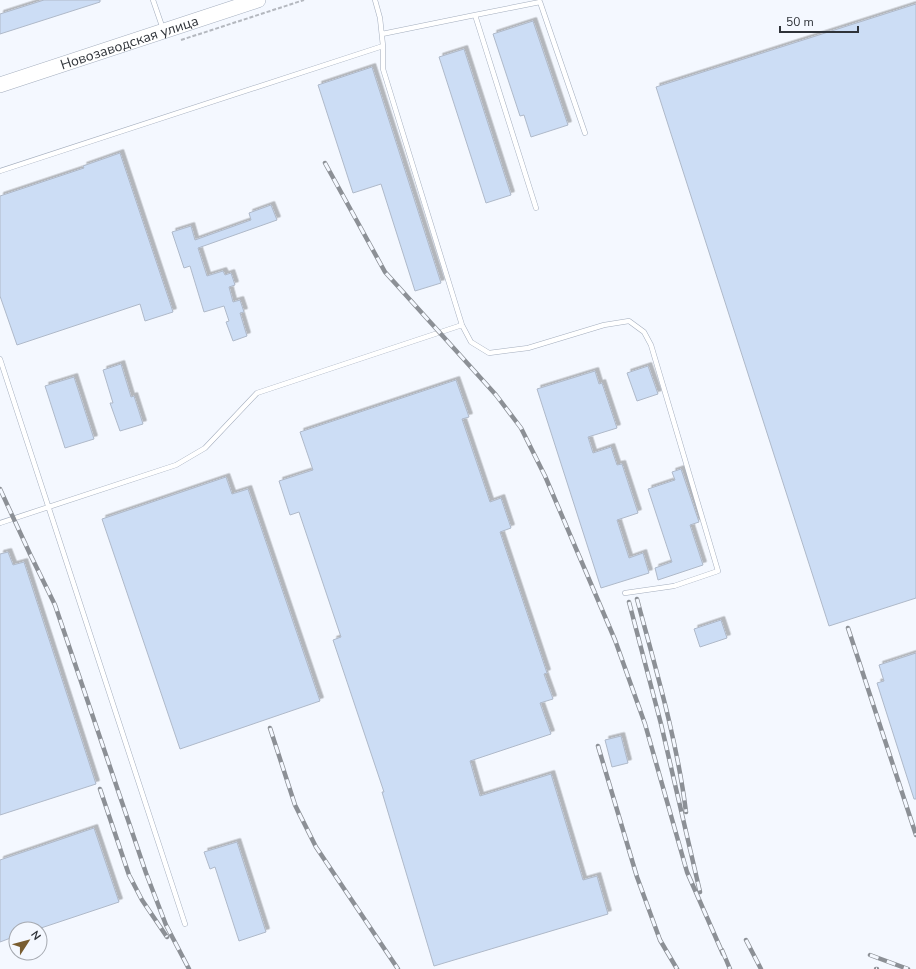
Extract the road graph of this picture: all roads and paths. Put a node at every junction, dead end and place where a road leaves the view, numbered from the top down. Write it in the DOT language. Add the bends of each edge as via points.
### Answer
graph roads {
  1 [pos="153,0"];
  2 [pos="258,0"];
  3 [pos="375,0"];
  4 [pos="476,15"];
  5 [pos="164,31"];
  6 [pos="382,34"];
  7 [pos="383,46"];
  8 [pos="0,85"];
  9 [pos="585,133"];
  10 [pos="0,171"];
  11 [pos="536,208"];
  12 [pos="462,325"];
  13 [pos="0,359"];
  14 [pos="48,507"];
  15 [pos="0,523"];
  16 [pos="626,593"];
  17 [pos="185,924"];
  1 -- 5 [label="lane"];
  2 -- 5 [label="main road, Новозаводская улица"];
  3 -- 6 [label="lane"];
  4 -- 6 [label="lane"];
  4 -- 9 [label="lane" via="540,2"];
  4 -- 11 [label="lane"];
  5 -- 8 [label="main road, Новозаводская улица"];
  6 -- 7 [label="lane"];
  7 -- 10 [label="lane"];
  7 -- 12 [label="lane" via="383,69"];
  12 -- 14 [label="lane" via="257,392 205,448 176,466"];
  12 -- 16 [label="lane" via="471,342 489,353 528,348 604,325 629,321 644,332 651,345 718,571 674,586"];
  13 -- 14 [label="lane"];
  14 -- 15 [label="lane"];
  14 -- 17 [label="lane"];
}
